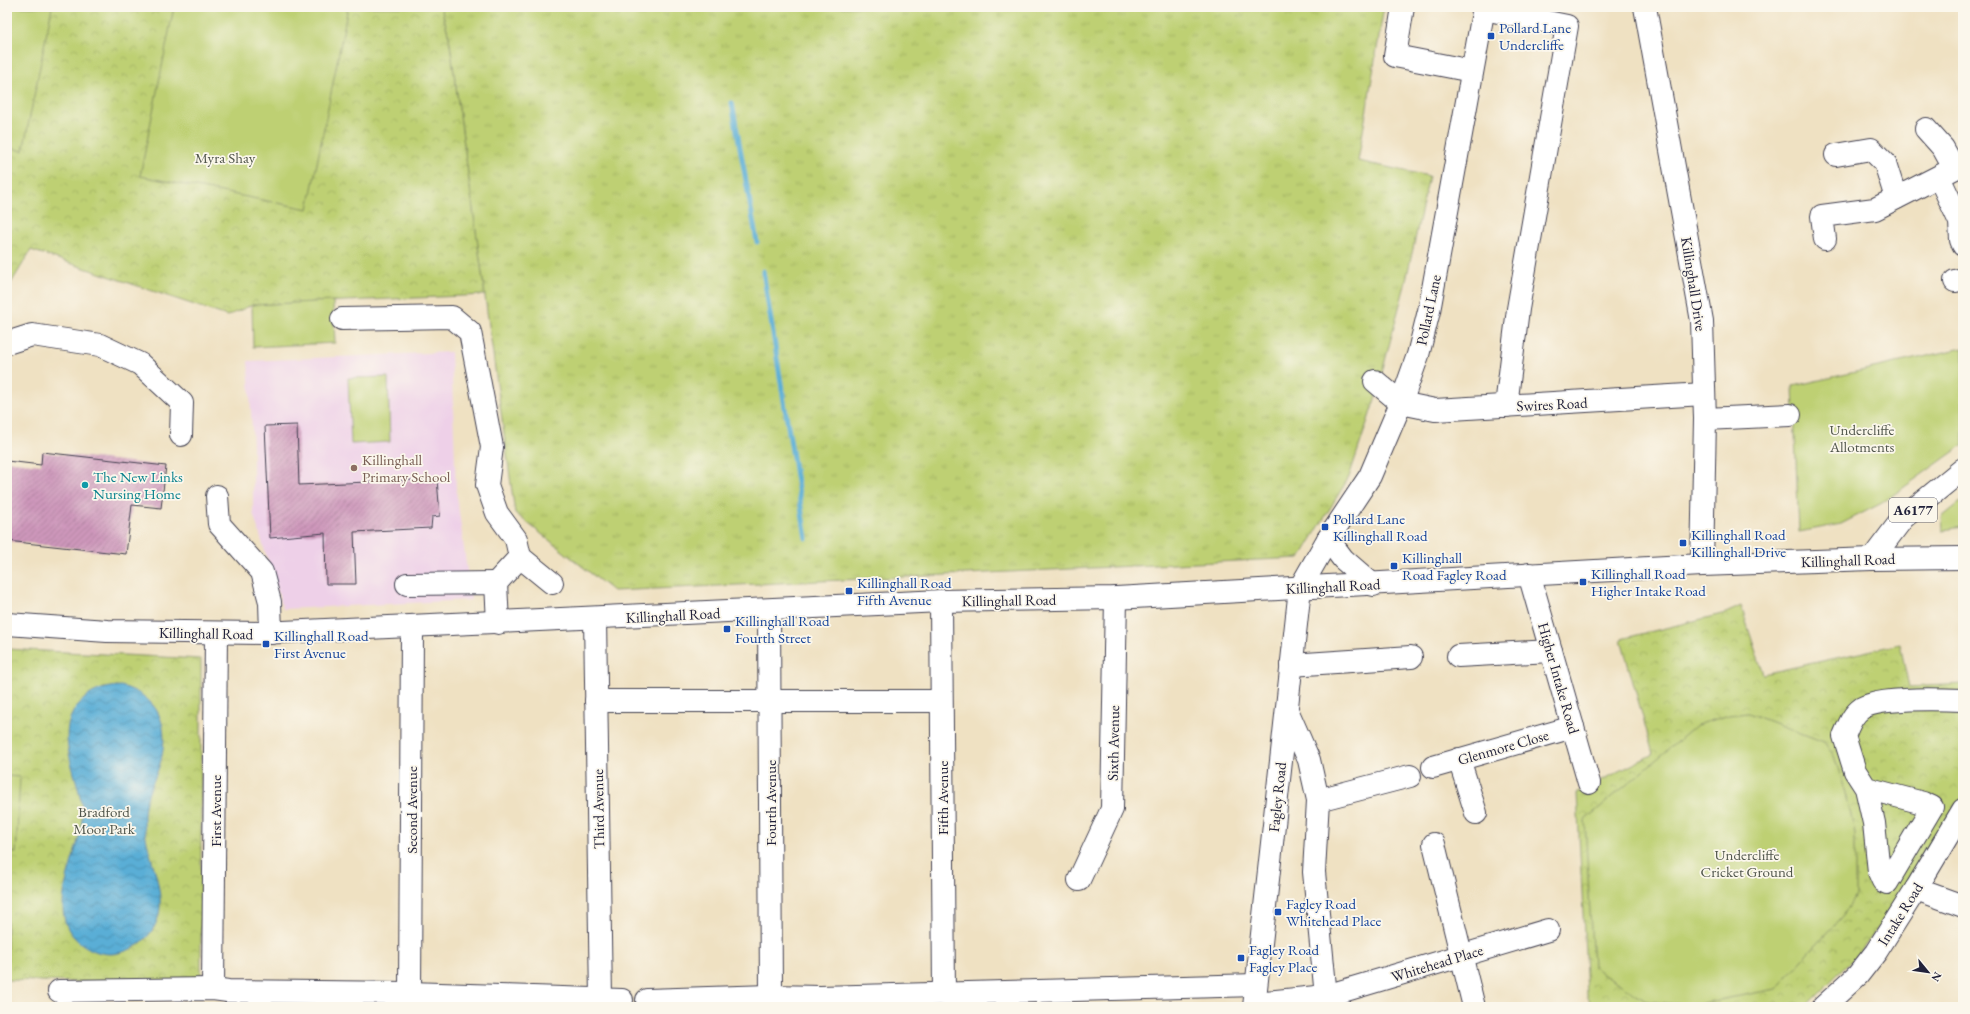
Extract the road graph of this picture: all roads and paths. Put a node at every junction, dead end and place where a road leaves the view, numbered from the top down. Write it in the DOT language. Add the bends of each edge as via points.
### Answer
graph roads {
  1 [pos="1403,7"];
  2 [pos="1644,7"];
  3 [pos="1484,8"];
  4 [pos="1472,71"];
  5 [pos="1926,128"];
  6 [pos="1836,154"];
  7 [pos="1952,170"];
  8 [pos="1896,198"];
  9 [pos="1825,239"];
  10 [pos="1963,245"];
  11 [pos="342,319"];
  12 [pos="7,343"];
  13 [pos="1375,381"];
  14 [pos="1704,394"];
  15 [pos="1401,403"];
  16 [pos="1506,406"];
  17 [pos="1790,415"];
  18 [pos="1705,419"];
  19 [pos="181,435"];
  20 [pos="1963,469"];
  21 [pos="216,496"];
  22 [pos="1328,539"];
  23 [pos="520,556"];
  24 [pos="1963,558"];
  25 [pos="1872,559"];
  26 [pos="1702,565"];
  27 [pos="1529,574"];
  28 [pos="496,583"];
  29 [pos="552,583"];
  30 [pos="407,584"];
  31 [pos="1373,585"];
  32 [pos="1300,588"];
  33 [pos="1116,598"];
  34 [pos="941,601"];
  35 [pos="769,610"];
  36 [pos="595,618"];
  37 [pos="498,623"];
  38 [pos="7,624"];
  39 [pos="412,628"];
  40 [pos="216,633"];
  41 [pos="271,633"];
  42 [pos="1551,651"];
  43 [pos="1458,656"];
  44 [pos="1411,657"];
  45 [pos="1291,665"];
  46 [pos="1963,700"];
  47 [pos="596,701"];
  48 [pos="770,701"];
  49 [pos="942,701"];
  50 [pos="1287,709"];
  51 [pos="1573,727"];
  52 [pos="1459,759"];
  53 [pos="1433,767"];
  54 [pos="1410,776"];
  55 [pos="1589,783"];
  56 [pos="1866,788"];
  57 [pos="1318,800"];
  58 [pos="1963,810"];
  59 [pos="1476,813"];
  60 [pos="1434,844"];
  61 [pos="1079,880"];
  62 [pos="1916,889"];
  63 [pos="1963,906"];
  64 [pos="1548,930"];
  65 [pos="1460,956"];
  66 [pos="213,989"];
  67 [pos="59,991"];
  68 [pos="410,993"];
  69 [pos="944,994"];
  70 [pos="1255,998"];
  71 [pos="1082,999"];
  72 [pos="647,1000"];
  73 [pos="761,1000"];
  74 [pos="1327,1001"];
  75 [pos="1474,1007"];
  76 [pos="1824,1007"];
  1 -- 4 [label="main road" via="1395,56"];
  2 -- 14 [label="main road, Killinghall Drive" via="1702,321"];
  3 -- 4 [label="main road, Pollard Lane"];
  3 -- 16 [label="main road" via="1567,26 1518,309"];
  4 -- 15 [label="main road, Pollard Lane" via="1429,312 1418,355"];
  5 -- 7 [label="main road" via="1943,148"];
  6 -- 8 [label="main road" via="1871,149 1885,163"];
  7 -- 8 [label="main road"];
  7 -- 10 [label="main road"];
  8 -- 9 [label="main road" via="1875,209 1822,216"];
  11 -- 23 [label="main road" via="452,317 470,332 492,447 486,485 497,512 516,539"];
  12 -- 19 [label="main road" via="32,335 100,345 140,364 182,403"];
  13 -- 15 [label="main road"];
  14 -- 16 [label="main road, Swires Road"];
  14 -- 18 [label="main road, Killinghall Drive"];
  15 -- 16 [label="main road, Swires Road" via="1435,410"];
  15 -- 22 [label="main road, Pollard Lane" via="1370,476"];
  17 -- 18 [label="main road"];
  18 -- 26 [label="main road, Killinghall Drive"];
  20 -- 25 [label="main road, A6177" via="1903,518"];
  21 -- 41 [label="main road" via="219,524 262,572 270,602"];
  22 -- 31 [label="main road" via="1343,559"];
  22 -- 32 [label="main road, Pollard Lane"];
  23 -- 28 [label="main road"];
  23 -- 29 [label="main road"];
  24 -- 25 [label="main road, Killinghall Road"];
  25 -- 26 [label="main road, Killinghall Road"];
  26 -- 27 [label="main road, Killinghall Road"];
  27 -- 31 [label="main road, Killinghall Road"];
  27 -- 42 [label="main road, Higher Intake Road"];
  28 -- 30 [label="main road"];
  28 -- 37 [label="main road"];
  31 -- 32 [label="main road, Killinghall Road"];
  32 -- 33 [label="main road, Killinghall Road"];
  32 -- 45 [label="main road, Fagley Road"];
  33 -- 34 [label="main road, Killinghall Road"];
  33 -- 61 [label="main road, Sixth Avenue" via="1112,809"];
  34 -- 35 [label="main road, Killinghall Road"];
  34 -- 49 [label="main road, Fifth Avenue"];
  35 -- 36 [label="main road, Killinghall Road"];
  35 -- 48 [label="main road, Fourth Avenue"];
  36 -- 37 [label="main road, Killinghall Road"];
  36 -- 47 [label="main road, Third Avenue"];
  37 -- 39 [label="main road, Killinghall Road"];
  38 -- 40 [label="main road, Killinghall Road" via="107,631"];
  39 -- 41 [label="main road, Killinghall Road"];
  39 -- 68 [label="main road, Second Avenue"];
  40 -- 41 [label="main road, Killinghall Road"];
  40 -- 66 [label="main road, First Avenue"];
  42 -- 43 [label="main road"];
  42 -- 51 [label="main road, Higher Intake Road"];
  44 -- 45 [label="main road"];
  45 -- 50 [label="main road, Fagley Road"];
  46 -- 56 [label="main road" via="1879,703 1863,708 1852,718 1844,736 1855,771"];
  47 -- 48 [label="main road"];
  47 -- 68 [label="main road, Third Avenue" via="612,1000"];
  48 -- 49 [label="main road"];
  48 -- 73 [label="main road, Fourth Avenue"];
  49 -- 69 [label="main road, Fifth Avenue"];
  50 -- 57 [label="main road" via="1309,760"];
  50 -- 70 [label="main road, Fagley Road"];
  51 -- 52 [label="main road, Glenmore Close"];
  51 -- 55 [label="main road, Higher Intake Road"];
  52 -- 53 [label="main road, Glenmore Close"];
  52 -- 59 [label="main road"];
  54 -- 57 [label="main road"];
  57 -- 74 [label="main road" via="1314,872"];
  58 -- 62 [label="main road, Intake Road"];
  60 -- 65 [label="main road"];
  62 -- 63 [label="main road"];
  62 -- 76 [label="main road, Intake Road" via="1876,952 1858,975"];
  64 -- 65 [label="main road, Whitehead Place"];
  65 -- 74 [label="main road, Whitehead Place"];
  65 -- 75 [label="main road"];
  66 -- 67 [label="main road"];
  66 -- 68 [label="main road"];
  69 -- 71 [label="main road, Whitehead Place"];
  69 -- 73 [label="main road, Whitehead Place"];
  70 -- 71 [label="main road, Whitehead Place"];
  70 -- 74 [label="main road, Whitehead Place"];
  72 -- 73 [label="main road, Whitehead Place"];
}
